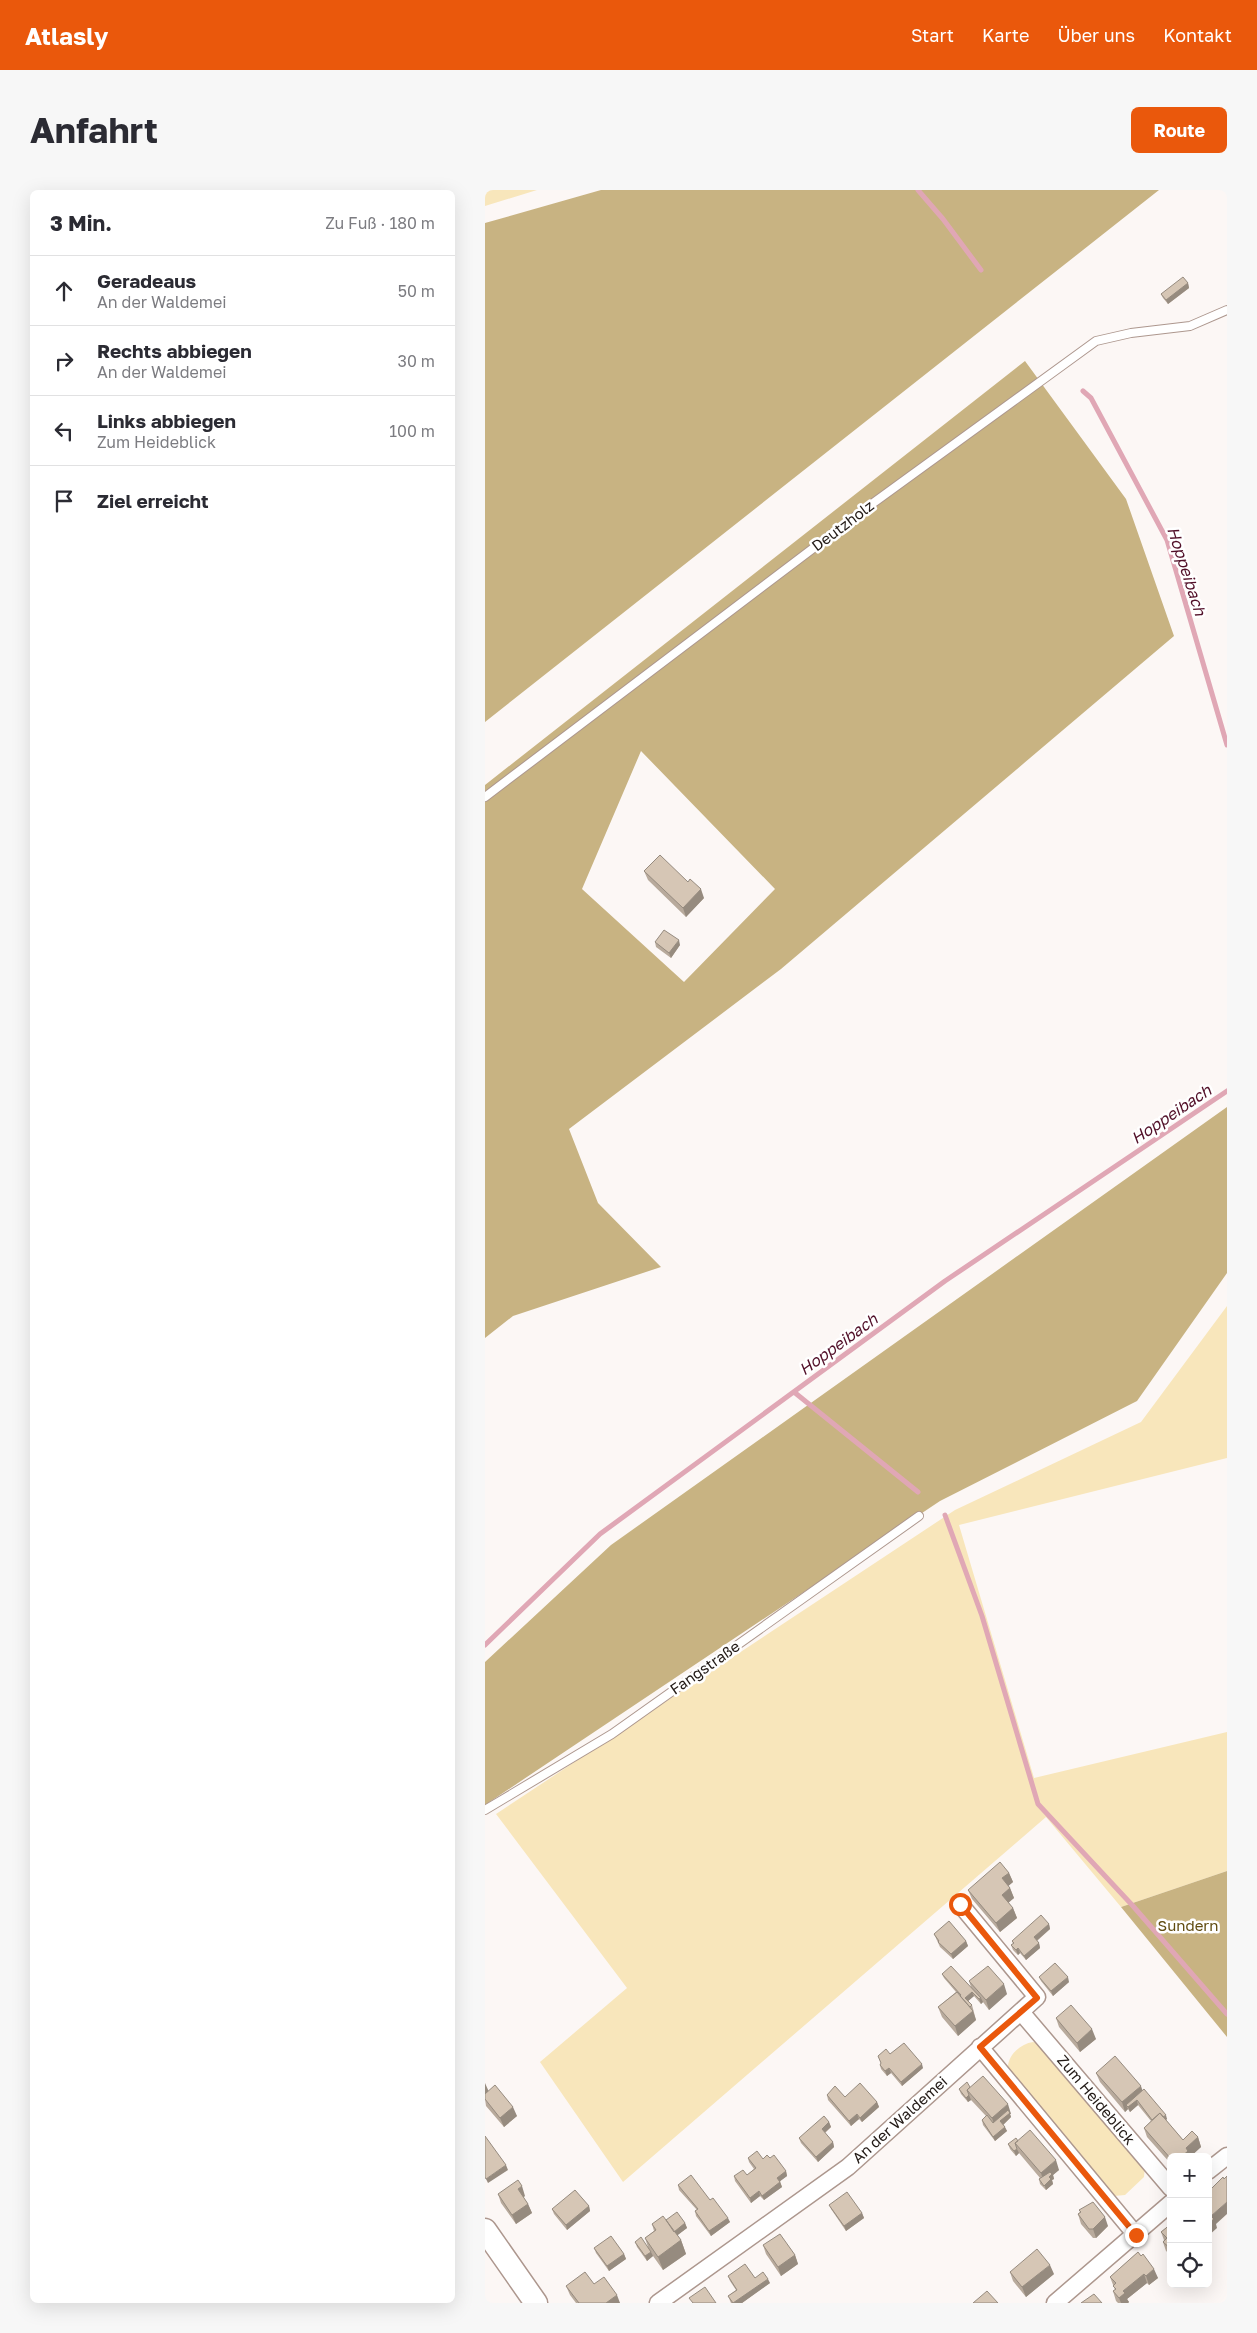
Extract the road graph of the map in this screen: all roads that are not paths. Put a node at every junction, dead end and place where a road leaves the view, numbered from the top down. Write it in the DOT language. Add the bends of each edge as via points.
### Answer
graph roads {
  1 [pos="1227,310"];
  2 [pos="485,797"];
  3 [pos="919,1516"];
  4 [pos="485,1810"];
  5 [pos="960,1904"];
  6 [pos="1021,2012"];
  7 [pos="980,2047"];
  8 [pos="1227,2156"];
  9 [pos="1212,2169"];
  10 [pos="1167,2183"];
  11 [pos="1167,2207"];
  12 [pos="485,2230"];
  13 [pos="1136,2235"];
  14 [pos="535,2303"];
  15 [pos="658,2303"];
  16 [pos="1055,2303"];
  1 -- 2 [label="lane, Deutzholz" via="1190,326 1096,341 865,509"];
  3 -- 4 [label="lane, Fangstraße" via="612,1734"];
  5 -- 6 [label="street, An der Waldemei" via="1037,1998"];
  6 -- 7 [label="street, An der Waldemei"];
  6 -- 10 [label="street, Zum Heideblick"];
  7 -- 13 [label="street"];
  7 -- 15 [label="street, An der Waldemei" via="848,2167"];
  8 -- 9 [label="street"];
  11 -- 13 [label="street"];
  12 -- 14 [label="main road"];
  13 -- 16 [label="street"];
}
